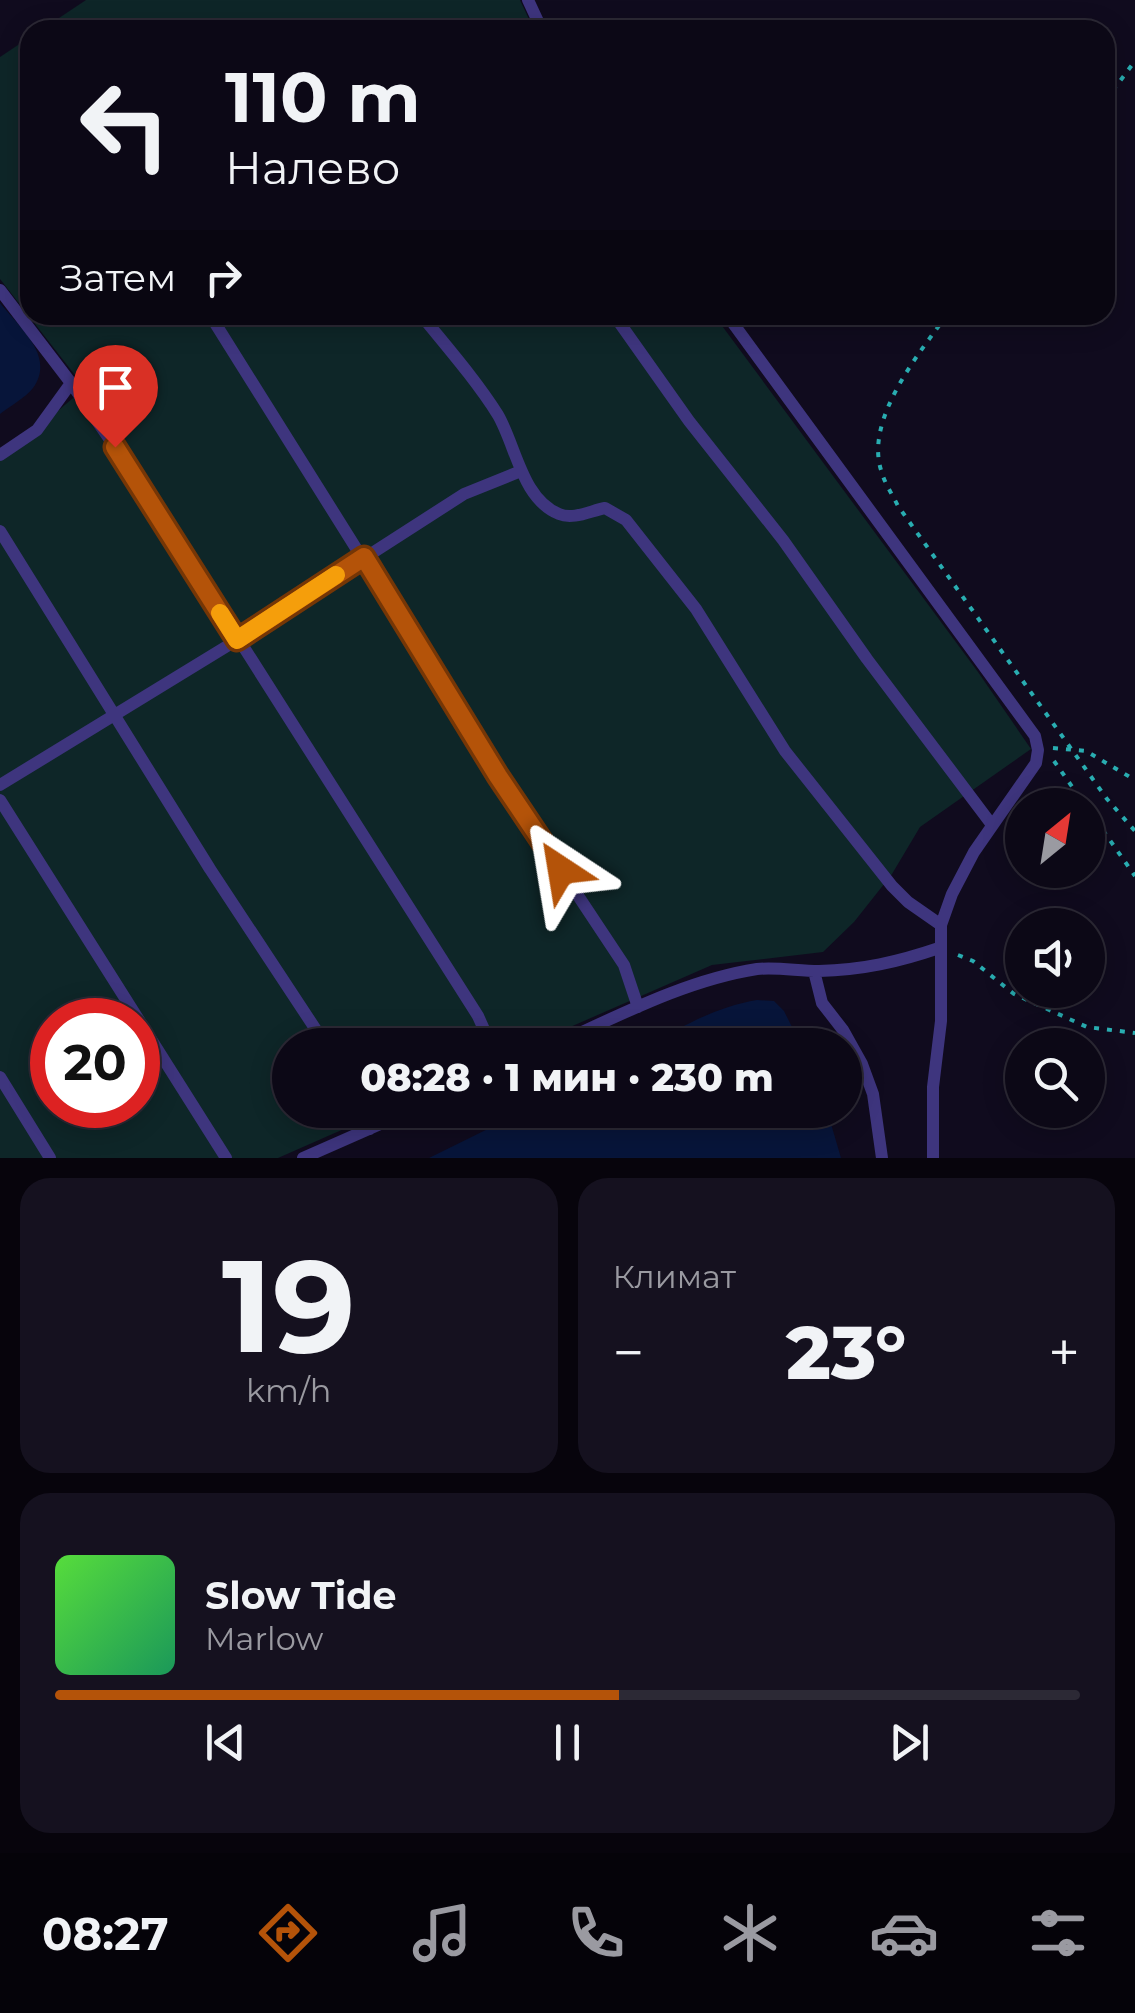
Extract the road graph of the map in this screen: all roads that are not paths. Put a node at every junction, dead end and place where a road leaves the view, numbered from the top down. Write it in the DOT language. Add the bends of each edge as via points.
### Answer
graph roads {
  1 [pos="0,290"];
  2 [pos="20,316"];
  3 [pos="27,325"];
  4 [pos="216,325"];
  5 [pos="429,325"];
  6 [pos="621,325"];
  7 [pos="734,325"];
  8 [pos="72,383"];
  9 [pos="0,455"];
  10 [pos="521,470"];
  11 [pos="0,531"];
  12 [pos="364,557"];
  13 [pos="237,640"];
  14 [pos="116,714"];
  15 [pos="0,785"];
  16 [pos="0,800"];
  17 [pos="992,825"];
  18 [pos="942,925"];
  19 [pos="939,948"];
  20 [pos="814,971"];
  21 [pos="638,1006"];
  22 [pos="315,1028"];
  23 [pos="483,1028"];
  24 [pos="591,1028"];
  25 [pos="0,1077"];
  26 [pos="370,1129"];
  27 [pos="50,1158"];
  28 [pos="226,1158"];
  29 [pos="304,1158"];
  30 [pos="882,1158"];
  31 [pos="933,1158"];
  1 -- 2 [label="lane"];
  3 -- 8 [label="lane"];
  4 -- 12 [label="lane"];
  5 -- 10 [label="lane" via="498,417"];
  6 -- 17 [label="lane"];
  7 -- 17 [label="lane" via="1035,736 1036,763"];
  8 -- 9 [label="lane" via="36,430"];
  8 -- 13 [label="lane"];
  10 -- 12 [label="lane" via="464,494"];
  10 -- 18 [label="lane" via="543,504 561,515 604,508 626,520 696,610 785,751 892,886"];
  11 -- 14 [label="lane"];
  12 -- 13 [label="lane"];
  12 -- 21 [label="lane" via="624,965"];
  13 -- 14 [label="lane"];
  13 -- 23 [label="lane"];
  14 -- 15 [label="lane"];
  14 -- 22 [label="lane"];
  16 -- 28 [label="lane"];
  17 -- 18 [label="lane"];
  18 -- 19 [label="lane"];
  19 -- 20 [label="lane" via="891,965"];
  19 -- 31 [label="lane"];
  20 -- 21 [label="lane" via="756,970"];
  20 -- 30 [label="lane" via="822,1004 843,1030 873,1094"];
  21 -- 24 [label="lane"];
  25 -- 27 [label="lane"];
  26 -- 29 [label="lane"];
}
